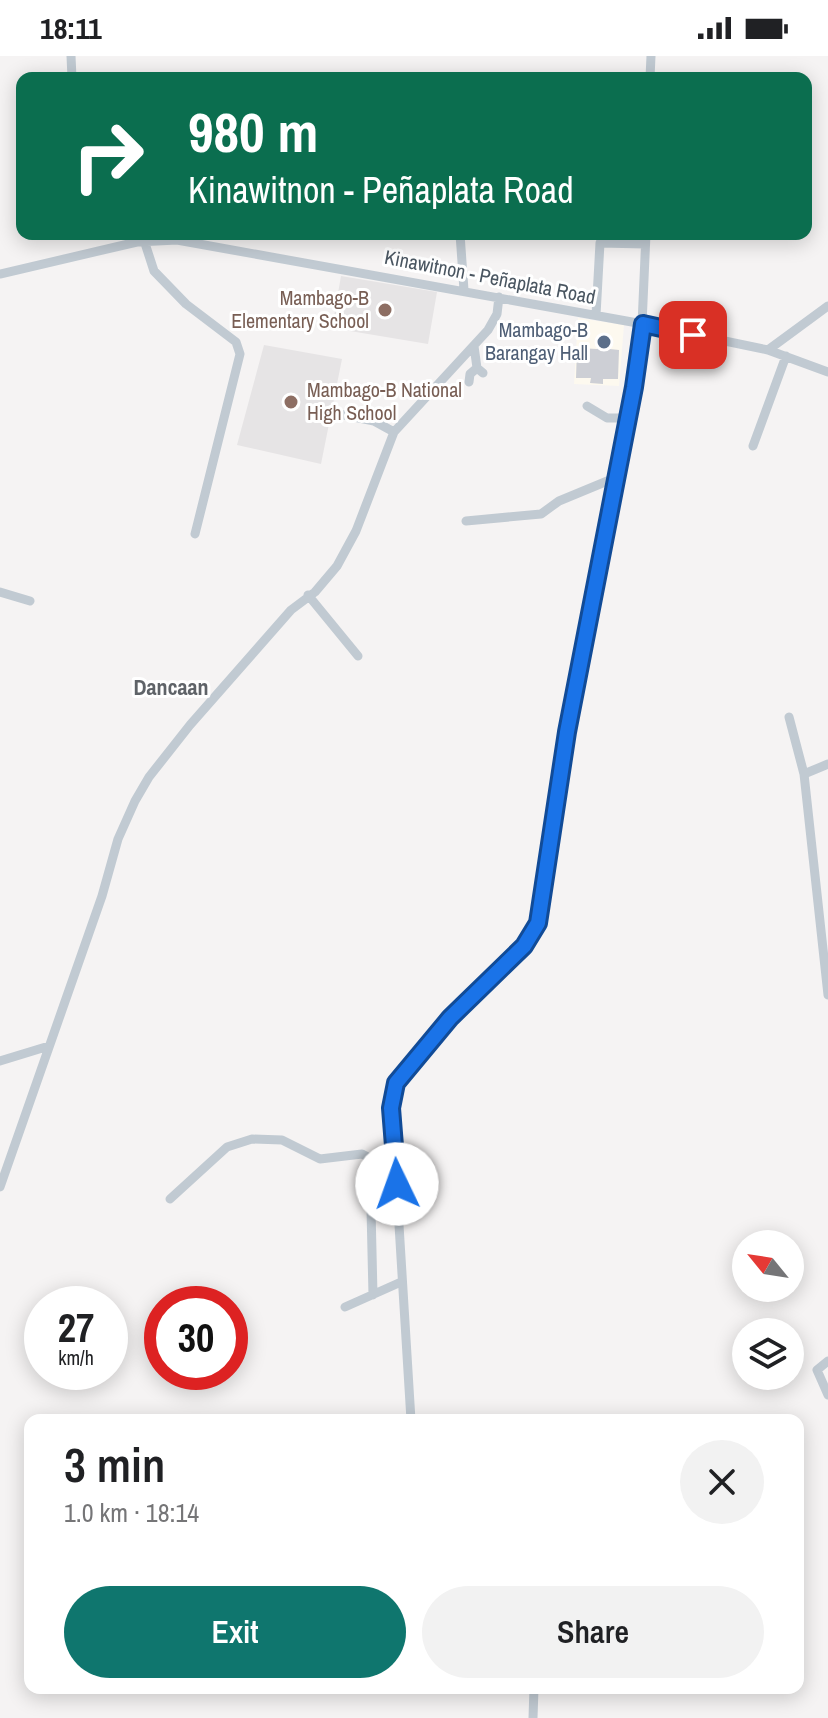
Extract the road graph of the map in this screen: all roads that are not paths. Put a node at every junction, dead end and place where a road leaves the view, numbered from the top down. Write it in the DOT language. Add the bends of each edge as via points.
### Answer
graph roads {
  1 [pos="131,240"];
  2 [pos="144,240"];
  3 [pos="170,240"];
  4 [pos="460,240"];
  5 [pos="634,240"];
  6 [pos="645,240"];
  7 [pos="0,274"];
  8 [pos="464,290"];
  9 [pos="499,297"];
  10 [pos="828,306"];
  11 [pos="596,315"];
  12 [pos="643,324"];
  13 [pos="474,346"];
  14 [pos="768,350"];
  15 [pos="786,356"];
  16 [pos="828,372"];
  17 [pos="469,382"];
  18 [pos="587,406"];
  19 [pos="339,414"];
  20 [pos="628,418"];
  21 [pos="394,432"];
  22 [pos="753,446"];
  23 [pos="617,477"];
  24 [pos="470,524"];
  25 [pos="195,534"];
  26 [pos="0,592"];
  27 [pos="308,595"];
  28 [pos="30,601"];
  29 [pos="358,656"];
  30 [pos="789,717"];
  31 [pos="828,764"];
  32 [pos="804,774"];
  33 [pos="828,995"];
  34 [pos="49,1046"];
  35 [pos="0,1061"];
  36 [pos="397,1172"];
  37 [pos="0,1187"];
  38 [pos="170,1199"];
  39 [pos="398,1199"];
  40 [pos="401,1282"];
  41 [pos="373,1295"];
  42 [pos="345,1307"];
  43 [pos="828,1361"];
  44 [pos="828,1395"];
  45 [pos="411,1414"];
  46 [pos="534,1694"];
  47 [pos="533,1718"];
  1 -- 7 [label="street, Kinawitnon - Peñaplata Road"];
  2 -- 25 [label="street" via="150,265 161,279 236,342 240,354"];
  3 -- 8 [label="street, Kinawitnon - Peñaplata Road"];
  4 -- 8 [label="street"];
  5 -- 11 [label="street" via="600,243"];
  6 -- 12 [label="street"];
  8 -- 9 [label="street, Kinawitnon - Peñaplata Road"];
  9 -- 11 [label="street, Kinawitnon - Peñaplata Road"];
  9 -- 13 [label="street" via="492,324"];
  10 -- 14 [label="street"];
  11 -- 12 [label="street, Kinawitnon - Peñaplata Road"];
  12 -- 14 [label="street, Kinawitnon - Peñaplata Road"];
  12 -- 20 [label="street"];
  13 -- 17 [label="street" via="480,371 470,374"];
  13 -- 21 [label="street"];
  14 -- 15 [label="street, Kinawitnon - Peñaplata Road"];
  15 -- 16 [label="street, Kinawitnon - Peñaplata Road"];
  15 -- 22 [label="street"];
  18 -- 20 [label="street" via="607,418"];
  19 -- 21 [label="street" via="374,421"];
  20 -- 23 [label="street"];
  21 -- 27 [label="street" via="350,546 326,581"];
  23 -- 24 [label="street" via="541,514"];
  23 -- 36 [label="street" via="567,732 538,923 524,946 450,1018 396,1083 391,1108"];
  26 -- 28 [label="street"];
  27 -- 29 [label="street"];
  27 -- 34 [label="street" via="190,725 135,801"];
  30 -- 32 [label="street"];
  31 -- 32 [label="street"];
  32 -- 33 [label="street"];
  34 -- 35 [label="street"];
  34 -- 37 [label="street"];
  36 -- 38 [label="street" via="362,1154 320,1159 282,1140 252,1139 227,1147"];
  36 -- 39 [label="street"];
  39 -- 40 [label="street"];
  39 -- 41 [label="street" via="376,1201 371,1209"];
  40 -- 41 [label="street"];
  40 -- 45 [label="street"];
  41 -- 42 [label="street"];
  43 -- 44 [label="street" via="817,1370"];
  46 -- 47 [label="street"];
}
